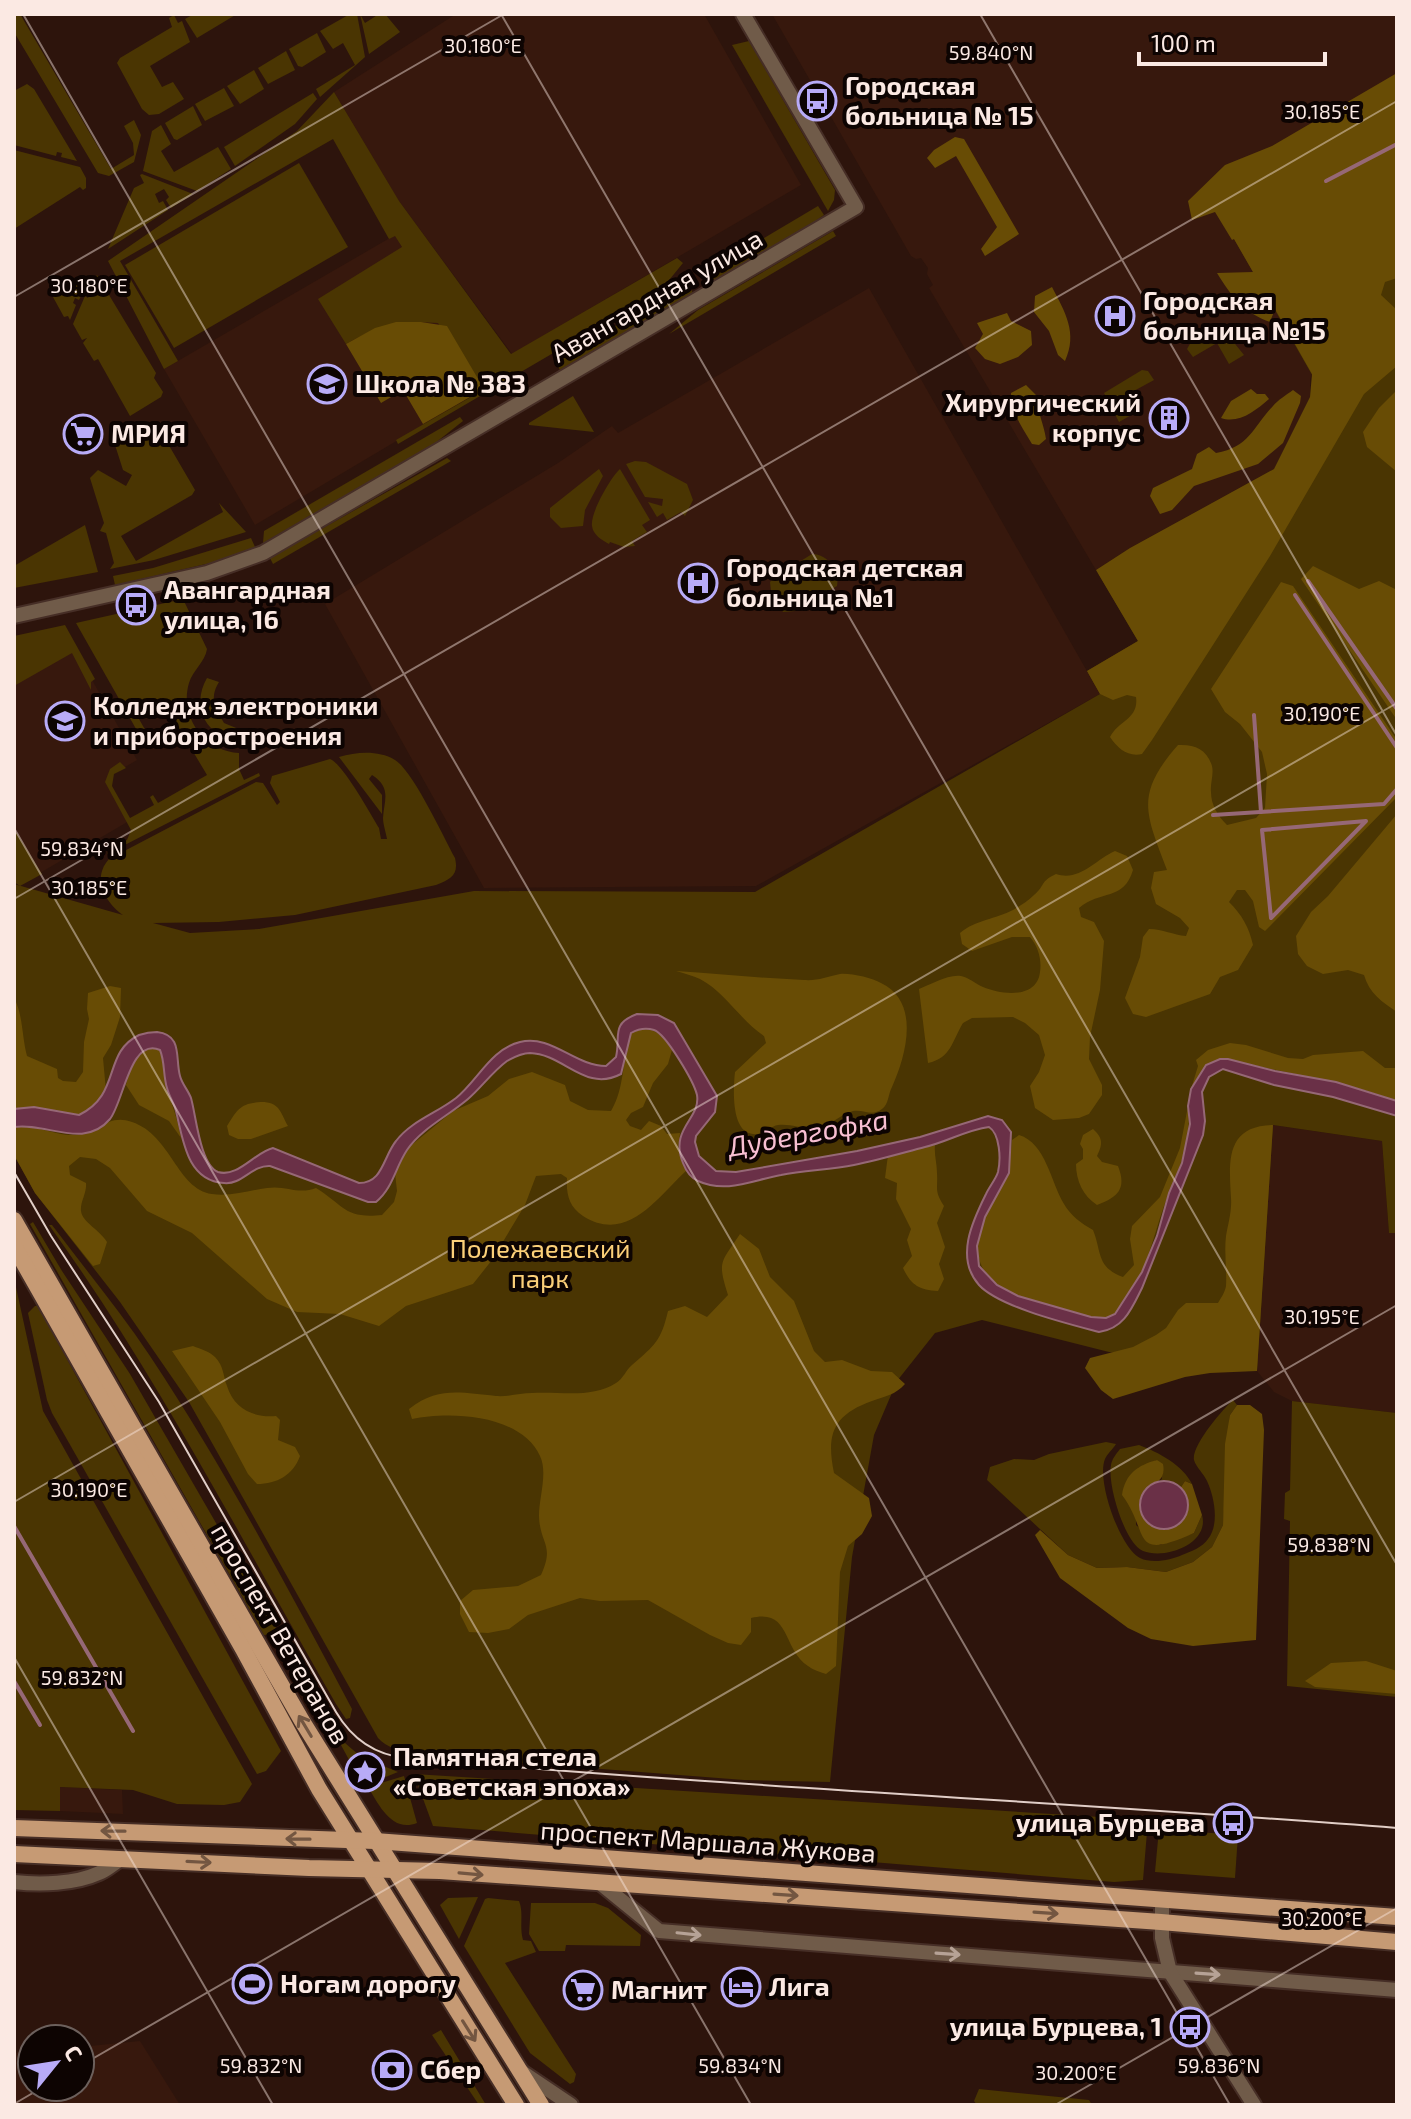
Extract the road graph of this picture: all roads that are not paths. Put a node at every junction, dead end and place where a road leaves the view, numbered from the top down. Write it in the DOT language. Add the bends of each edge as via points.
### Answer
graph roads {
  1 [pos="743,14"];
  2 [pos="14,616"];
  3 [pos="14,1220"];
  4 [pos="14,1246"];
  5 [pos="14,1828"];
  6 [pos="349,1839"];
  7 [pos="375,1841"];
  8 [pos="14,1854"];
  9 [pos="121,1859"];
  10 [pos="393,1869"];
  11 [pos="369,1870"];
  12 [pos="14,1882"];
  13 [pos="600,1883"];
  14 [pos="1162,1899"];
  15 [pos="1397,1917"];
  16 [pos="1161,1922"];
  17 [pos="1397,1942"];
  18 [pos="1170,1972"];
  19 [pos="1397,1990"];
  20 [pos="519,2070"];
  21 [pos="514,2104"];
  22 [pos="541,2105"];
  23 [pos="571,2105"];
  24 [pos="1254,2105"];
  1 -- 2 [label="street, Авангардная улица" via="856,207 263,553 207,573"];
  7 -- 3 [label="main road, проспект Ветеранов, one-way"];
  4 -- 6 [label="main road, проспект Ветеранов"];
  6 -- 5 [label="main road, проспект Маршала Жукова, one-way"];
  6 -- 7 [label="main road, проспект Маршала Жукова"];
  6 -- 11 [label="main road, проспект Ветеранов"];
  7 -- 10 [label="main road, проспект Ветеранов"];
  7 -- 14 [label="main road, проспект Маршала Жукова"];
  8 -- 9 [label="main road, проспект Маршала Жукова"];
  9 -- 11 [label="main road, проспект Маршала Жукова, one-way"];
  9 -- 12 [label="street" via="92,1876"];
  10 -- 11 [label="main road, проспект Маршала Жукова"];
  10 -- 13 [label="main road, проспект Маршала Жукова, one-way"];
  10 -- 20 [label="main road, проспект Ветеранов"];
  11 -- 21 [label="main road, проспект Ветеранов, one-way"];
  13 -- 16 [label="main road, проспект Маршала Жукова, one-way"];
  13 -- 18 [label="street, one-way" via="659,1931"];
  14 -- 15 [label="main road, проспект Маршала Жукова"];
  14 -- 16 [label="street"];
  16 -- 17 [label="main road, проспект Маршала Жукова"];
  16 -- 18 [label="street"];
  18 -- 19 [label="street, one-way"];
  18 -- 24 [label="street"];
  20 -- 22 [label="main road, проспект Ветеранов"];
  20 -- 23 [label="street"];
}
